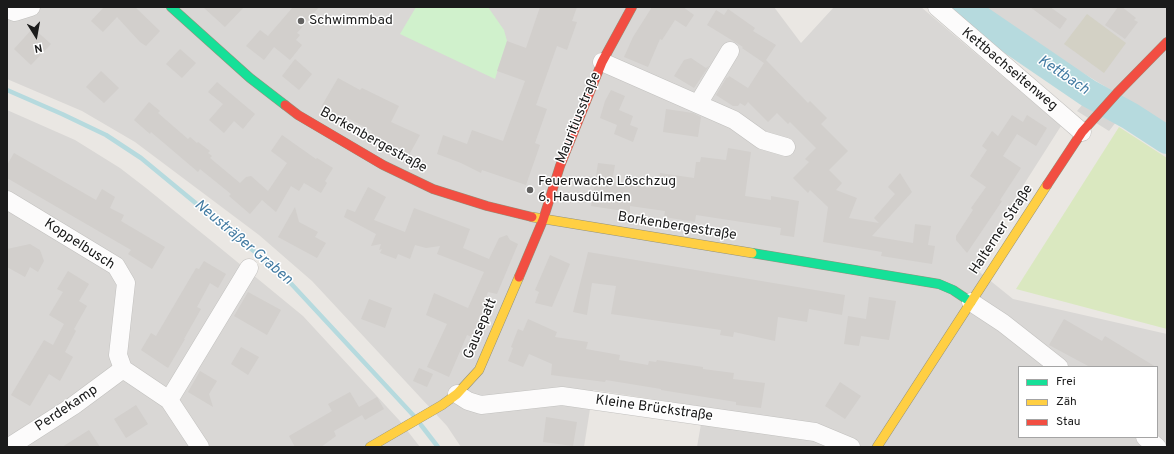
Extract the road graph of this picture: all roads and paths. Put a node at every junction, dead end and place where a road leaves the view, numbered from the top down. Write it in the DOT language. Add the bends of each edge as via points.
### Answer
graph roads {
  1 [pos="31,7"];
  2 [pos="171,7"];
  3 [pos="632,7"];
  4 [pos="937,7"];
  5 [pos="7,9"];
  6 [pos="1167,42"];
  7 [pos="730,51"];
  8 [pos="602,62"];
  9 [pos="698,104"];
  10 [pos="1087,126"];
  11 [pos="786,147"];
  12 [pos="7,200"];
  13 [pos="543,220"];
  14 [pos="249,268"];
  15 [pos="971,302"];
  16 [pos="1058,366"];
  17 [pos="123,369"];
  18 [pos="457,394"];
  19 [pos="169,400"];
  20 [pos="1146,438"];
  21 [pos="10,447"];
  22 [pos="200,447"];
  23 [pos="370,447"];
  24 [pos="851,447"];
  25 [pos="877,447"];
  26 [pos="1157,447"];
  1 -- 5 [label="street" via="15,12"];
  2 -- 13 [label="street, Borkenbergestraße" via="250,78 289,108 377,162 433,189"];
  3 -- 8 [label="street, Mauritiusstraße"];
  4 -- 10 [label="street, Kettbachseitenweg"];
  6 -- 10 [label="street, Halterner Straße"];
  7 -- 9 [label="street"];
  8 -- 9 [label="street, Mauritiusstraße"];
  8 -- 13 [label="street, Mauritiusstraße" via="560,166"];
  9 -- 11 [label="street, Mauritiusstraße" via="734,120 762,140"];
  10 -- 15 [label="street, Halterner Straße"];
  12 -- 17 [label="street, Koppelbusch" via="116,266 126,283 118,355"];
  13 -- 15 [label="street, Borkenbergestraße" via="939,284"];
  13 -- 18 [label="street, Gausepatt" via="479,370"];
  14 -- 19 [label="street"];
  15 -- 16 [label="street" via="1003,323"];
  15 -- 25 [label="street, Halterner Straße"];
  17 -- 19 [label="street"];
  17 -- 21 [label="street, Perdekamp" via="73,406"];
  18 -- 23 [label="street, Gausepatt"];
  18 -- 24 [label="street, Kleine Brückstraße" via="481,405 562,396 815,432"];
  19 -- 22 [label="street"];
  20 -- 26 [label="street"];
}
